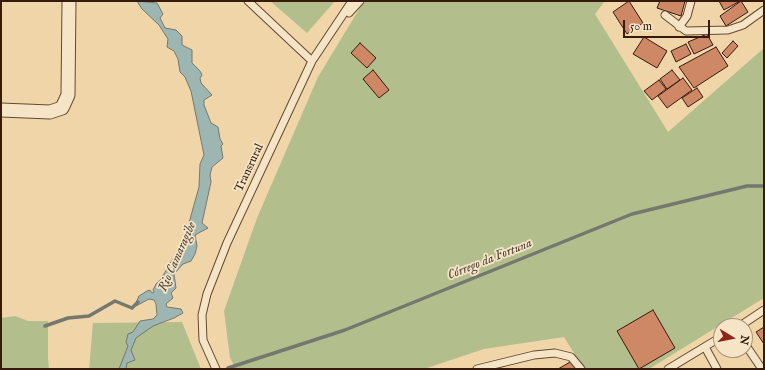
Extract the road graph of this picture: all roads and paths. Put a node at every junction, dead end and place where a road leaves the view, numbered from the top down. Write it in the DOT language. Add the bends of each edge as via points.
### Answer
graph roads {
  1 [pos="69,1"];
  2 [pos="248,1"];
  3 [pos="352,1"];
  4 [pos="360,1"];
  5 [pos="691,1"];
  6 [pos="764,10"];
  7 [pos="665,15"];
  8 [pos="336,26"];
  9 [pos="679,28"];
  10 [pos="312,61"];
  11 [pos="1,110"];
  12 [pos="764,310"];
  13 [pos="752,318"];
  14 [pos="713,342"];
  15 [pos="705,347"];
  16 [pos="753,358"];
  17 [pos="758,368"];
  18 [pos="216,369"];
  19 [pos="477,369"];
  20 [pos="581,369"];
  21 [pos="668,369"];
  22 [pos="717,369"];
  1 -- 11 [label="street" via="68,95 62,108 50,112"];
  2 -- 10 [label="lane"];
  3 -- 8 [label="lane"];
  4 -- 8 [label="lane"];
  5 -- 9 [label="lane" via="687,16"];
  6 -- 9 [label="lane" via="743,25 728,30 686,31"];
  7 -- 9 [label="lane"];
  8 -- 10 [label="lane, Transrural"];
  10 -- 18 [label="lane, Transrural" via="227,243 207,294 202,315 204,340"];
  12 -- 13 [label="lane"];
  14 -- 15 [label="lane"];
  15 -- 21 [label="lane"];
  15 -- 22 [label="lane"];
  16 -- 17 [label="lane"];
  19 -- 20 [label="lane" via="534,355 555,353 571,357"];
}
